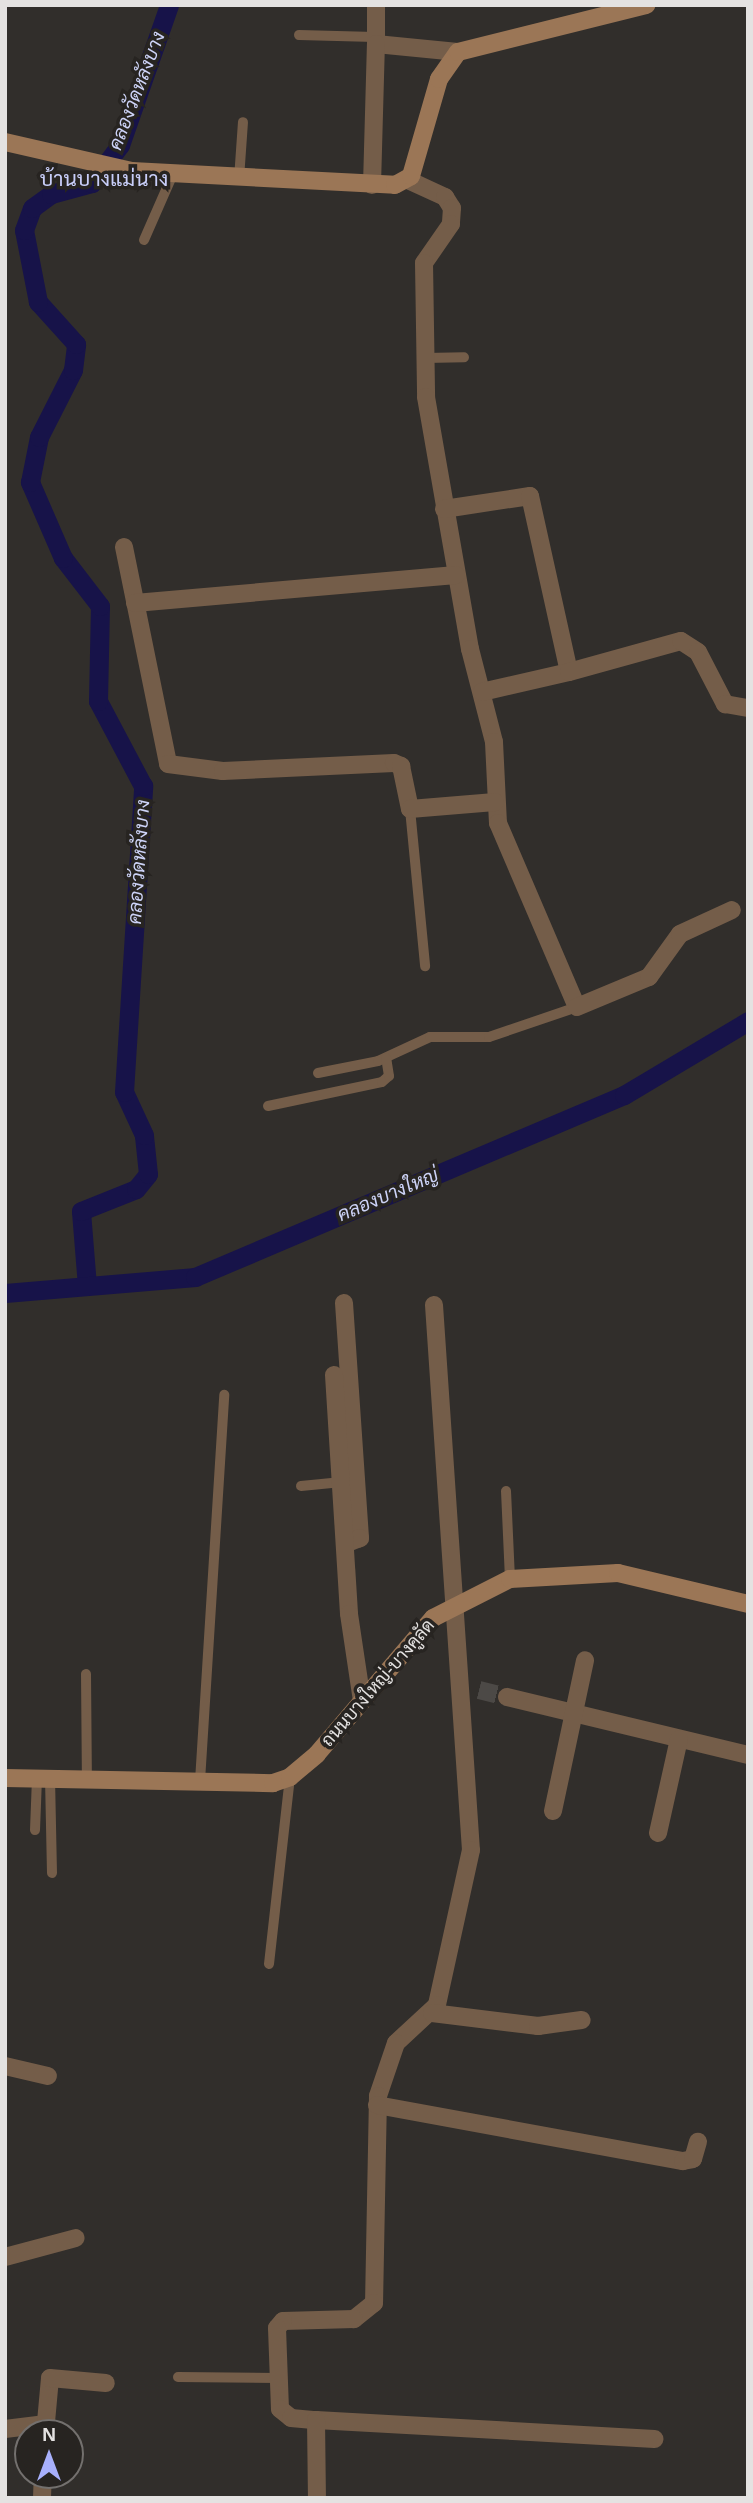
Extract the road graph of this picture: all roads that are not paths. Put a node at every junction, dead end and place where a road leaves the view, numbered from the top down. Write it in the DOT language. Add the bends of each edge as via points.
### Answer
graph roads {
  1 [pos="376,5"];
  2 [pos="646,5"];
  3 [pos="299,35"];
  4 [pos="375,41"];
  5 [pos="458,52"];
  6 [pos="243,122"];
  7 [pos="5,142"];
  8 [pos="173,174"];
  9 [pos="239,180"];
  10 [pos="408,180"];
  11 [pos="372,185"];
  12 [pos="144,240"];
  13 [pos="464,357"];
  14 [pos="425,358"];
  15 [pos="444,509"];
  16 [pos="124,547"];
  17 [pos="456,575"];
  18 [pos="135,603"];
  19 [pos="569,673"];
  20 [pos="482,692"];
  21 [pos="748,708"];
  22 [pos="495,802"];
  23 [pos="410,808"];
  24 [pos="732,910"];
  25 [pos="425,966"];
  26 [pos="577,1006"];
  27 [pos="386,1058"];
  28 [pos="318,1073"];
  29 [pos="268,1106"];
  30 [pos="344,1303"];
  31 [pos="434,1306"];
  32 [pos="334,1375"];
  33 [pos="224,1395"];
  34 [pos="342,1482"];
  35 [pos="301,1486"];
  36 [pos="506,1491"];
  37 [pos="345,1544"];
  38 [pos="510,1579"];
  39 [pos="457,1601"];
  40 [pos="748,1604"];
  41 [pos="585,1660"];
  42 [pos="86,1674"];
  43 [pos="507,1697"];
  44 [pos="362,1702"];
  45 [pos="573,1713"];
  46 [pos="679,1739"];
  47 [pos="748,1755"];
  48 [pos="290,1777"];
  49 [pos="5,1778"];
  50 [pos="43,1778"];
  51 [pos="87,1779"];
  52 [pos="200,1781"];
  53 [pos="553,1811"];
  54 [pos="35,1830"];
  55 [pos="658,1833"];
  56 [pos="52,1873"];
  57 [pos="270,1964"];
  58 [pos="432,2013"];
  59 [pos="582,2020"];
  60 [pos="5,2066"];
  61 [pos="48,2076"];
  62 [pos="377,2105"];
  63 [pos="698,2142"];
  64 [pos="76,2238"];
  65 [pos="5,2257"];
  66 [pos="177,2377"];
  67 [pos="279,2378"];
  68 [pos="106,2383"];
  69 [pos="47,2419"];
  70 [pos="316,2420"];
  71 [pos="654,2440"];
  72 [pos="317,2498"];
  1 -- 4 [label="street"];
  2 -- 5 [label="street"];
  3 -- 4 [label="lane"];
  4 -- 5 [label="street"];
  4 -- 11 [label="street"];
  5 -- 10 [label="street" via="439,79"];
  6 -- 9 [label="lane"];
  7 -- 8 [label="street" via="132,170"];
  8 -- 9 [label="street"];
  8 -- 12 [label="lane"];
  9 -- 11 [label="street"];
  10 -- 11 [label="street"];
  10 -- 14 [label="street" via="445,197 452,208 451,224 424,263"];
  13 -- 14 [label="lane"];
  14 -- 15 [label="street" via="430,442"];
  15 -- 17 [label="street"];
  15 -- 19 [label="street" via="530,496"];
  16 -- 18 [label="street"];
  17 -- 18 [label="street"];
  17 -- 20 [label="street"];
  18 -- 23 [label="street" via="168,764 223,771 394,763 401,766"];
  19 -- 20 [label="street"];
  19 -- 21 [label="street" via="681,641 698,652 725,704"];
  20 -- 22 [label="street" via="494,742"];
  22 -- 23 [label="street"];
  22 -- 26 [label="street" via="507,851"];
  23 -- 25 [label="lane"];
  24 -- 26 [label="street" via="680,934 649,977"];
  26 -- 27 [label="lane" via="489,1037 430,1037"];
  27 -- 28 [label="lane"];
  27 -- 29 [label="lane" via="389,1076 382,1082"];
  30 -- 37 [label="street" via="360,1538"];
  31 -- 39 [label="street"];
  32 -- 34 [label="street"];
  33 -- 52 [label="lane"];
  34 -- 35 [label="lane"];
  34 -- 37 [label="street"];
  36 -- 38 [label="lane"];
  37 -- 44 [label="street"];
  38 -- 39 [label="street, ถนนบางใหญ่-บางคูลัด"];
  38 -- 40 [label="street, ถนนบางใหญ่-บางคูลัด" via="618,1573"];
  39 -- 44 [label="street, ถนนบางใหญ่-บางคูลัด" via="433,1618"];
  39 -- 58 [label="street" via="471,1689 471,1850"];
  41 -- 45 [label="street"];
  42 -- 51 [label="lane"];
  43 -- 45 [label="street"];
  44 -- 48 [label="street, ถนนบางใหญ่-บางคูลัด"];
  45 -- 46 [label="street"];
  45 -- 53 [label="street"];
  46 -- 47 [label="street"];
  46 -- 55 [label="street"];
  48 -- 52 [label="street" via="273,1783"];
  48 -- 57 [label="lane"];
  49 -- 50 [label="street"];
  50 -- 51 [label="street"];
  50 -- 54 [label="lane"];
  50 -- 56 [label="lane"];
  51 -- 52 [label="street"];
  58 -- 59 [label="street" via="538,2026"];
  58 -- 62 [label="street" via="387,2056"];
  60 -- 61 [label="street"];
  62 -- 63 [label="street" via="683,2161 693,2160"];
  62 -- 67 [label="street" via="374,2303 354,2319 283,2321 277,2328"];
  64 -- 65 [label="street"];
  66 -- 67 [label="lane"];
  67 -- 70 [label="street" via="286,2416"];
  68 -- 69 [label="street" via="50,2378"];
  70 -- 71 [label="street"];
  70 -- 72 [label="street"];
}
